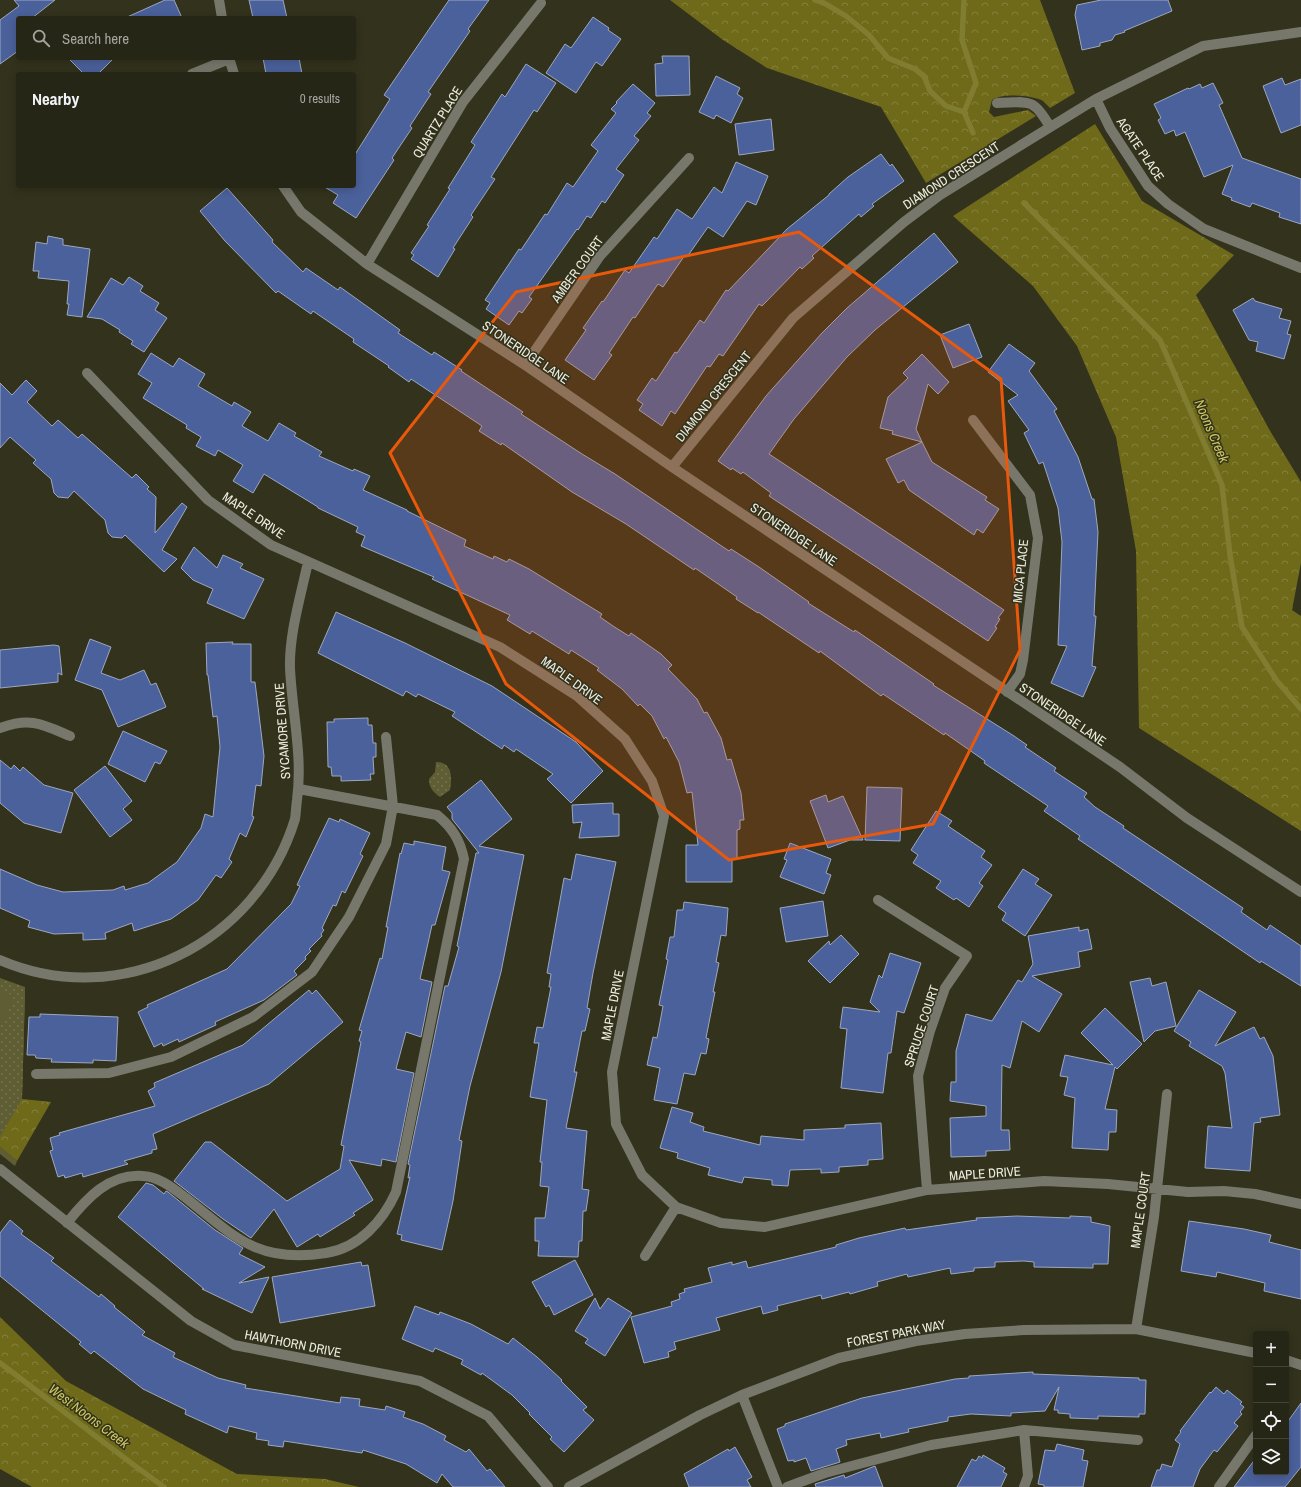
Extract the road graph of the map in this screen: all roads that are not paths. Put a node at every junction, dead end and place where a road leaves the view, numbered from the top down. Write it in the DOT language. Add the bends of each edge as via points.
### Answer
graph roads {
  1 [pos="219,0"];
  2 [pos="540,3"];
  3 [pos="222,16"];
  4 [pos="1301,32"];
  5 [pos="224,60"];
  6 [pos="230,60"];
  7 [pos="197,72"];
  8 [pos="233,72"];
  9 [pos="1096,99"];
  10 [pos="996,103"];
  11 [pos="1050,127"];
  12 [pos="689,158"];
  13 [pos="285,188"];
  14 [pos="367,264"];
  15 [pos="1301,268"];
  16 [pos="526,366"];
  17 [pos="87,373"];
  18 [pos="973,420"];
  19 [pos="672,467"];
  20 [pos="308,562"];
  21 [pos="1007,692"];
  22 [pos="0,728"];
  23 [pos="70,736"];
  24 [pos="386,737"];
  25 [pos="299,789"];
  26 [pos="393,806"];
  27 [pos="1301,892"];
  28 [pos="878,900"];
  29 [pos="0,960"];
  30 [pos="36,1074"];
  31 [pos="1167,1094"];
  32 [pos="0,1169"];
  33 [pos="1157,1189"];
  34 [pos="927,1190"];
  35 [pos="1301,1204"];
  36 [pos="676,1207"];
  37 [pos="67,1223"];
  38 [pos="645,1256"];
  39 [pos="1136,1329"];
  40 [pos="1253,1352"];
  41 [pos="1289,1361"];
  42 [pos="1301,1365"];
  43 [pos="742,1395"];
  44 [pos="1024,1430"];
  45 [pos="1253,1439"];
  46 [pos="1138,1440"];
  47 [pos="548,1487"];
  48 [pos="569,1487"];
  49 [pos="778,1487"];
  50 [pos="787,1487"];
  51 [pos="1024,1487"];
  52 [pos="1219,1487"];
  1 -- 3 [label="street"];
  2 -- 14 [label="street, QUARTZ PLACE" via="463,102"];
  4 -- 9 [label="street, DIAMOND CRESCENT" via="1204,46"];
  5 -- 7 [label="street"];
  6 -- 8 [label="street"];
  9 -- 11 [label="street, DIAMOND CRESCENT"];
  9 -- 15 [label="street, AGATE PLACE" via="1110,128 1148,186 1168,204 1204,229"];
  10 -- 11 [label="street" via="1025,102 1035,105"];
  11 -- 19 [label="street, DIAMOND CRESCENT" via="940,195 904,222 794,318"];
  12 -- 16 [label="street, AMBER COURT" via="600,256"];
  13 -- 14 [label="street, STONERIDGE LANE" via="301,212"];
  14 -- 16 [label="street, STONERIDGE LANE"];
  16 -- 19 [label="street, STONERIDGE LANE"];
  17 -- 20 [label="street, MAPLE DRIVE" via="208,500 271,545"];
  18 -- 21 [label="street, MICA PLACE" via="1030,495 1038,538 1023,660 1020,674"];
  19 -- 21 [label="street, STONERIDGE LANE"];
  20 -- 25 [label="street, SYCAMORE DRIVE" via="295,622 290,666 300,771"];
  20 -- 36 [label="street, MAPLE DRIVE" via="500,647 577,696 625,739 652,782 664,816 612,1072 616,1124 642,1176"];
  21 -- 27 [label="street, STONERIDGE LANE" via="1120,767 1188,818"];
  22 -- 23 [label="street" via="13,723 37,722"];
  24 -- 26 [label="street"];
  25 -- 26 [label="street"];
  25 -- 29 [label="street, SYCAMORE DRIVE" via="295,818 274,869 237,916 184,954 138,972 76,978 53,975"];
  26 -- 30 [label="street" via="386,844 350,917 312,972 258,1013 171,1058 109,1073"];
  26 -- 37 [label="street" via="437,814 457,837 464,859 396,1192 389,1208 377,1224 359,1240 336,1252 283,1256 252,1248 166,1182 144,1176 125,1176 106,1185 90,1196"];
  28 -- 34 [label="street, SPRUCE COURT" via="967,956 945,988 918,1076"];
  31 -- 33 [label="street, MAPLE COURT"];
  32 -- 37 [label="street, HAWTHORN DRIVE"];
  33 -- 34 [label="street, MAPLE DRIVE" via="1044,1182"];
  33 -- 35 [label="street, MAPLE DRIVE" via="1255,1194"];
  33 -- 39 [label="street, MAPLE COURT"];
  34 -- 36 [label="street, MAPLE DRIVE" via="765,1227 721,1223"];
  36 -- 38 [label="street"];
  37 -- 47 [label="street, HAWTHORN DRIVE" via="191,1321 234,1344 420,1381 488,1416"];
  39 -- 40 [label="street, FOREST PARK WAY"];
  39 -- 43 [label="street, FOREST PARK WAY" via="1024,1330 964,1334 916,1341 839,1358"];
  41 -- 42 [label="street"];
  43 -- 48 [label="street, FOREST PARK WAY" via="700,1415"];
  43 -- 49 [label="street"];
  44 -- 46 [label="street"];
  44 -- 50 [label="street" via="931,1445 825,1473"];
  44 -- 51 [label="street" via="1028,1476"];
  45 -- 52 [label="street"];
}
